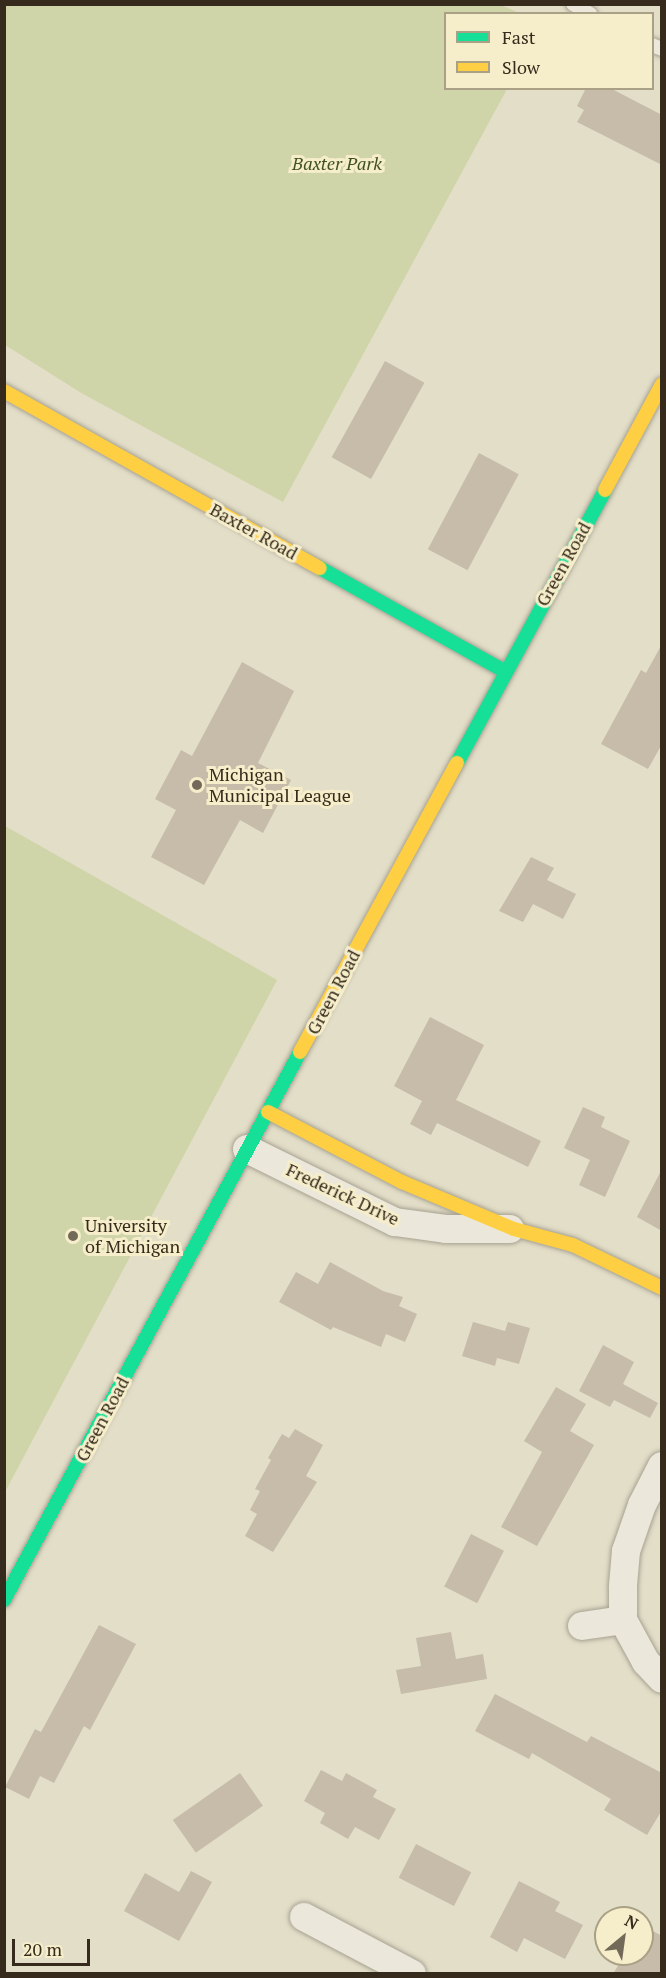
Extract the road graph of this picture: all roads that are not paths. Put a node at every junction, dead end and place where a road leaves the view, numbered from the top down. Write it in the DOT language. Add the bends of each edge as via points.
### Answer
graph roads {
  1 [pos="573,4"];
  2 [pos="587,12"];
  3 [pos="660,390"];
  4 [pos="4,391"];
  5 [pos="504,671"];
  6 [pos="268,1112"];
  7 [pos="247,1149"];
  8 [pos="514,1229"];
  9 [pos="662,1288"];
  10 [pos="662,1466"];
  11 [pos="4,1600"];
  12 [pos="623,1620"];
  13 [pos="582,1626"];
  14 [pos="662,1679"];
  15 [pos="304,1917"];
  16 [pos="412,1974"];
  1 -- 2 [label="lane"];
  3 -- 5 [label="street, Green Road"];
  4 -- 5 [label="street, Baxter Road"];
  5 -- 6 [label="street, Green Road"];
  6 -- 7 [label="street, Green Road"];
  6 -- 8 [label="street, Frederick Drive" via="402,1182"];
  7 -- 8 [label="street, Frederick Drive" via="395,1221 446,1229"];
  7 -- 11 [label="street, Green Road"];
  8 -- 9 [label="street, Frederick Drive" via="573,1245"];
  10 -- 12 [label="street" via="642,1505 626,1551"];
  12 -- 13 [label="street"];
  12 -- 14 [label="street" via="646,1662"];
  15 -- 16 [label="street"];
}
